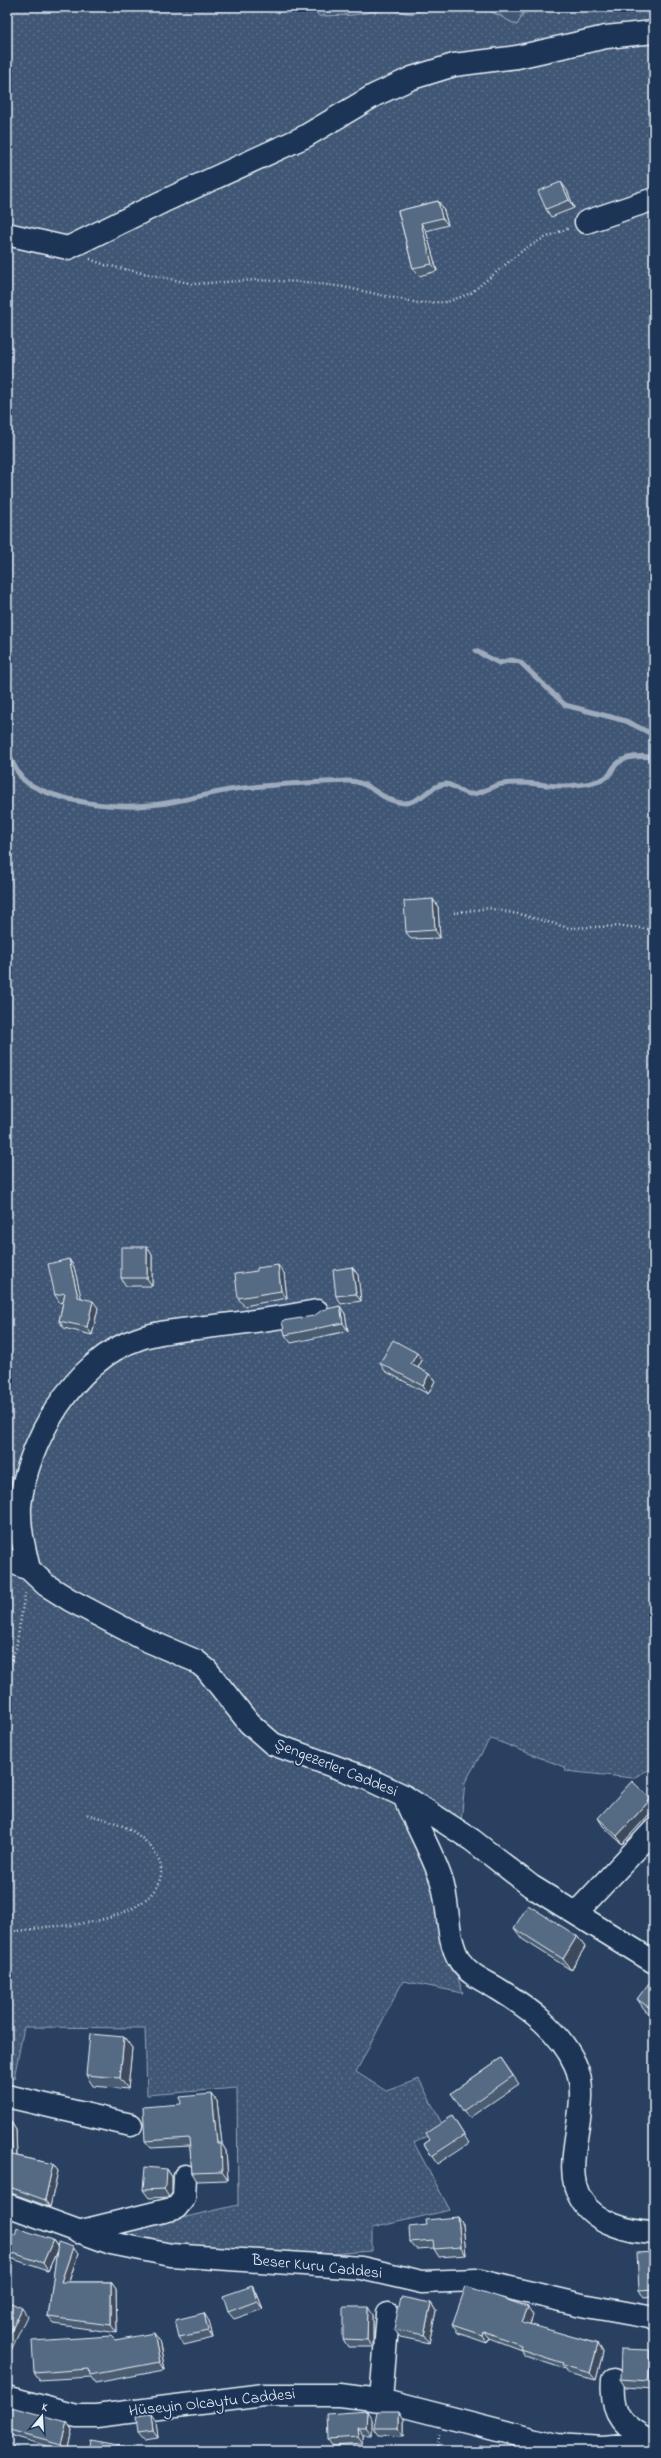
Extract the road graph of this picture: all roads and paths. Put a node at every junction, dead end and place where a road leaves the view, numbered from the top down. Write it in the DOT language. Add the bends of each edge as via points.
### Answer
graph roads {
  1 [pos="654,32"];
  2 [pos="654,199"];
  3 [pos="586,222"];
  4 [pos="7,234"];
  5 [pos="68,248"];
  6 [pos="454,913"];
  7 [pos="654,930"];
  8 [pos="317,1311"];
  9 [pos="7,1560"];
  10 [pos="29,1569"];
  11 [pos="7,1671"];
  12 [pos="404,1796"];
  13 [pos="86,1814"];
  14 [pos="654,1830"];
  15 [pos="576,1913"];
  16 [pos="7,1932"];
  17 [pos="654,1962"];
  18 [pos="7,2096"];
  19 [pos="131,2125"];
  20 [pos="185,2176"];
  21 [pos="7,2205"];
  22 [pos="78,2232"];
  23 [pos="654,2234"];
  24 [pos="388,2314"];
  25 [pos="654,2318"];
  26 [pos="613,2380"];
  27 [pos="7,2397"];
  28 [pos="381,2400"];
  29 [pos="654,2443"];
  30 [pos="593,2450"];
  1 -- 5 [label="street" via="606,37 517,57 454,65 412,78 375,95 304,137"];
  2 -- 3 [label="street"];
  3 -- 5 [label="path" via="542,238 523,250 471,293 447,302 418,303 344,287 305,282 254,280 194,284 105,265"];
  4 -- 5 [label="street"];
  6 -- 7 [label="path" via="488,908 569,928 640,926"];
  8 -- 10 [label="street" via="273,1320 154,1335 122,1345 96,1362 51,1418 29,1465 20,1508 20,1529"];
  9 -- 10 [label="street"];
  10 -- 11 [label="path" via="16,1648"];
  10 -- 12 [label="street, Şengezerler Caddesi" via="46,1586 70,1600 144,1639 196,1661 207,1670 249,1723 273,1744 366,1778"];
  12 -- 15 [label="street, Şengezerler Caddesi" via="472,1840 532,1886"];
  12 -- 23 [label="street" via="441,1879 453,1942 460,1961 473,1974 533,2012 557,2036 576,2066 582,2096 574,2164 576,2189 580,2199 586,2207 608,2222"];
  13 -- 16 [label="path" via="128,1829 146,1842 155,1852 161,1866 162,1878 157,1887 137,1905 101,1920"];
  14 -- 15 [label="street"];
  15 -- 17 [label="street, Şengezerler Caddesi"];
  18 -- 19 [label="street"];
  20 -- 22 [label="street" via="184,2198 176,2208"];
  21 -- 22 [label="street, Beser Kuru Caddesi"];
  22 -- 25 [label="street, Beser Kuru Caddesi" via="110,2243 172,2256 361,2268 422,2282 476,2280 582,2305"];
  24 -- 28 [label="street"];
  26 -- 29 [label="street" via="613,2398 619,2419 636,2434"];
  27 -- 28 [label="street, Hüseyin Olcaytu Caddesi" via="83,2416 264,2394 339,2395"];
  28 -- 30 [label="street, Hüseyin Olcaytu Caddesi" via="556,2445"];
  29 -- 30 [label="street, Hüseyin Olcaytu Caddesi"];
}
